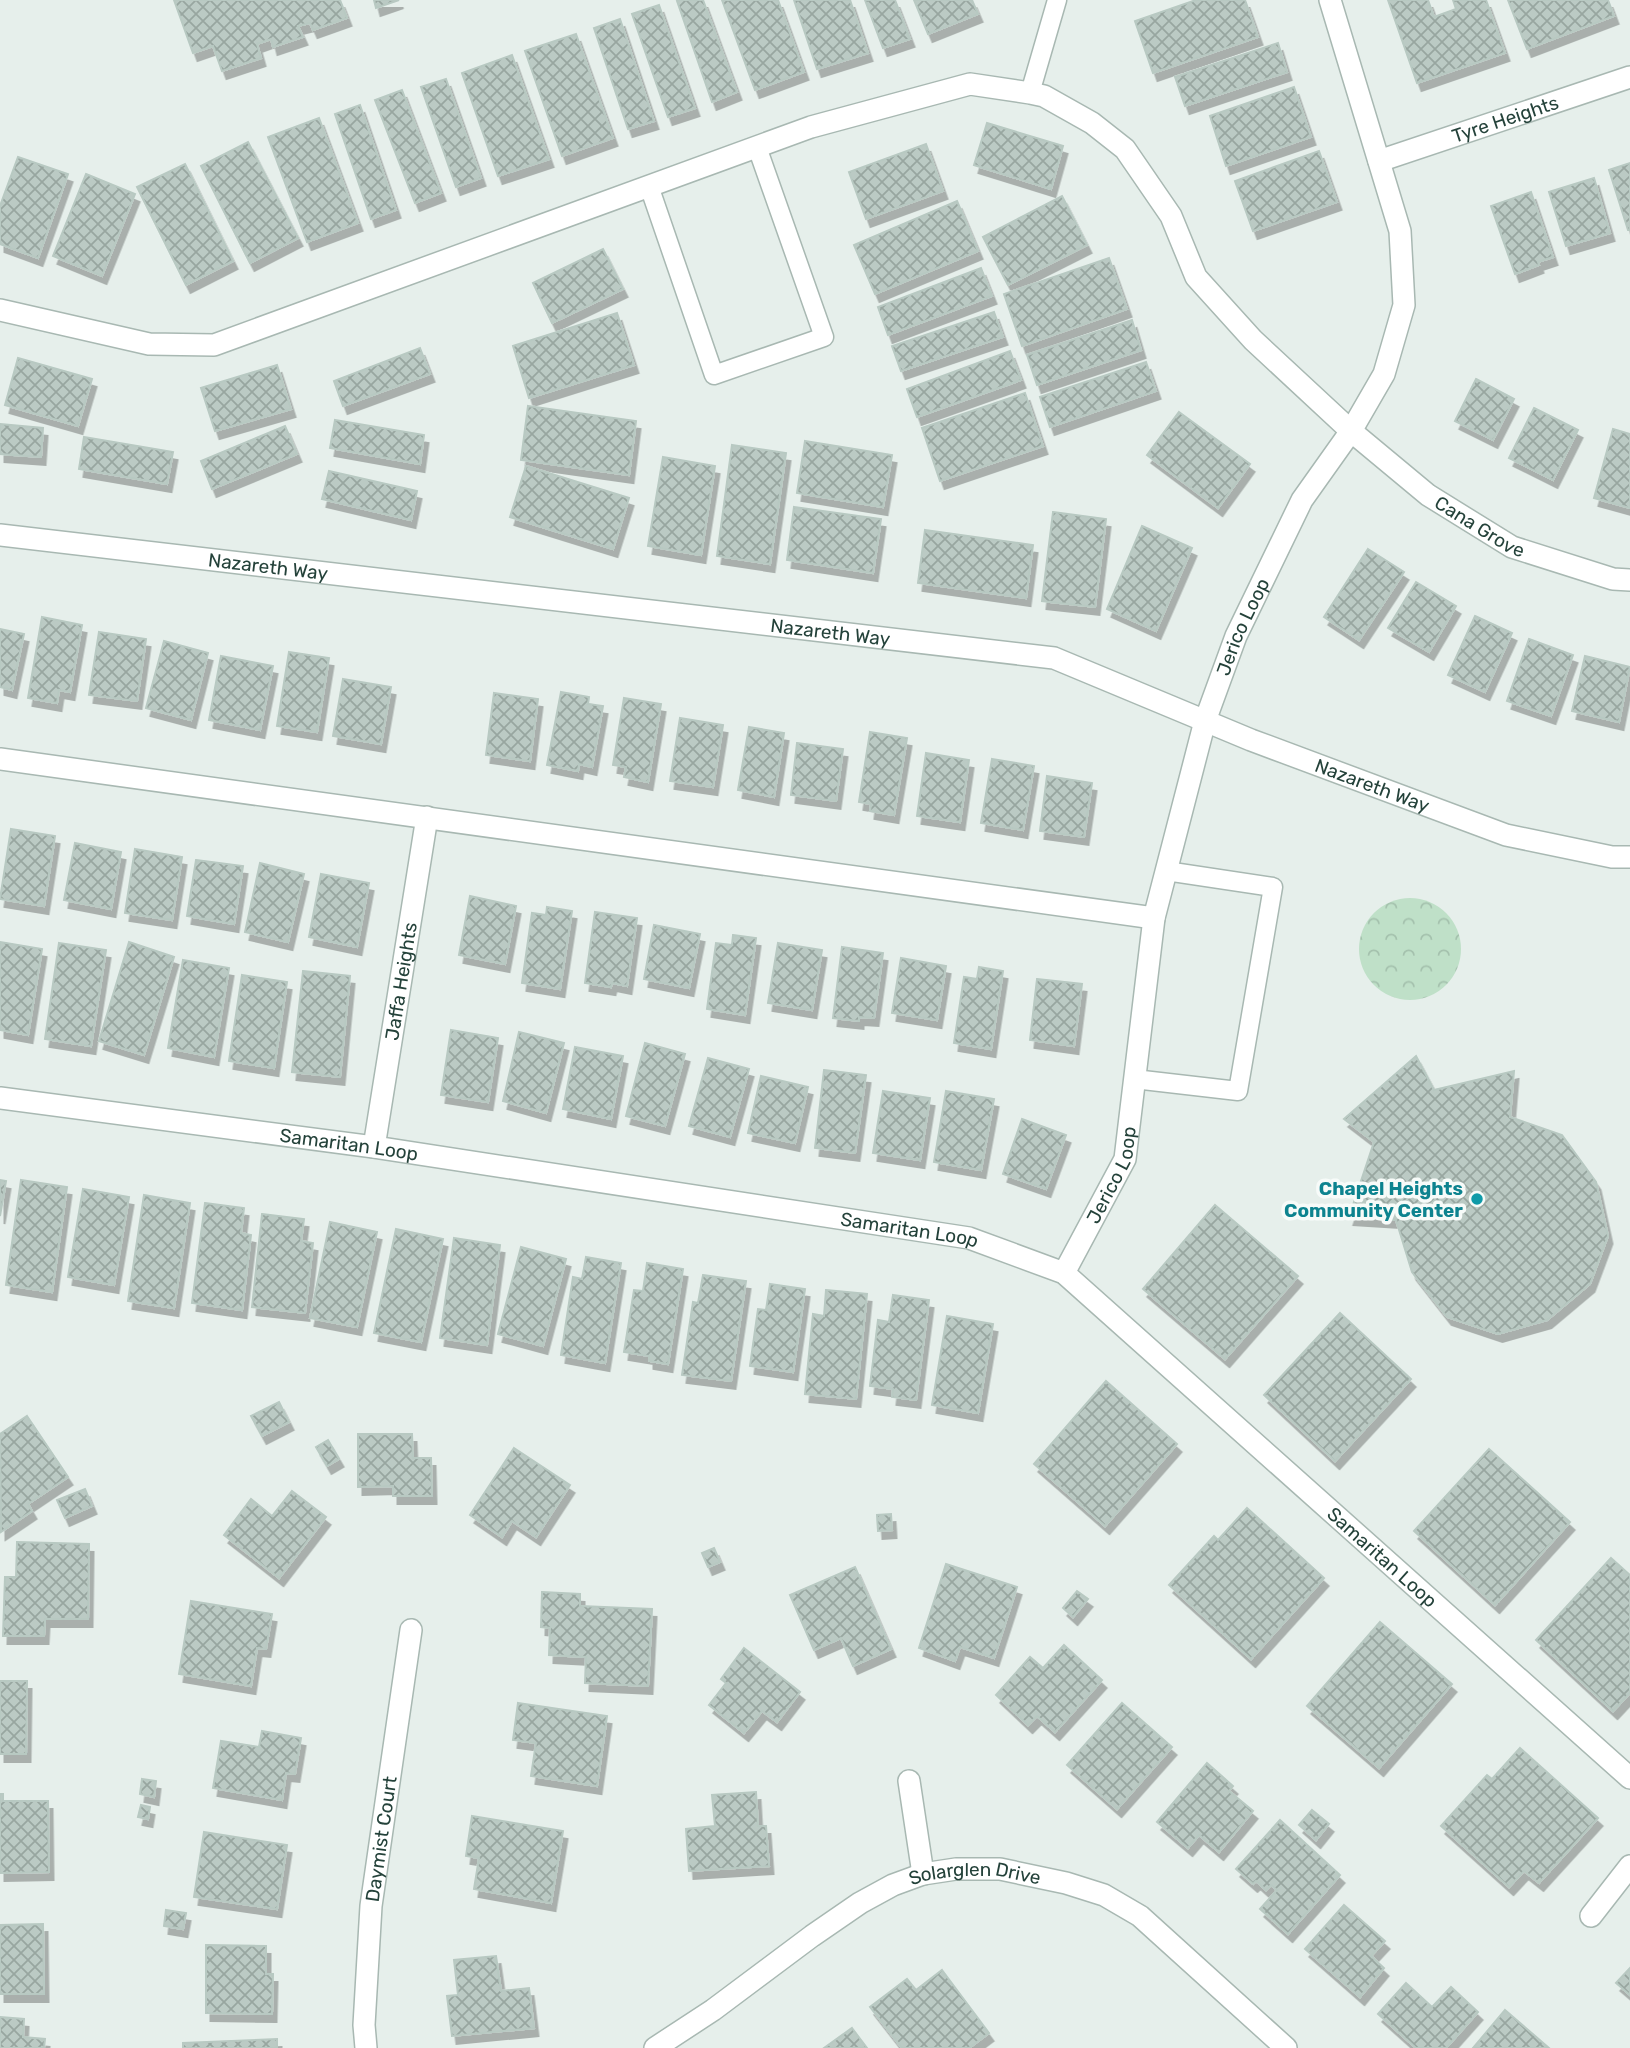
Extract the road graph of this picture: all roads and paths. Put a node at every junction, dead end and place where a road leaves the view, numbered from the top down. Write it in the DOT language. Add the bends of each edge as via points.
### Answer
graph roads {
  1 [pos="1057,0"];
  2 [pos="1330,0"];
  3 [pos="1630,77"];
  4 [pos="1030,93"];
  5 [pos="757,147"];
  6 [pos="1379,161"];
  7 [pos="649,186"];
  8 [pos="0,310"];
  9 [pos="1351,431"];
  10 [pos="0,535"];
  11 [pos="1630,580"];
  12 [pos="1205,720"];
  13 [pos="0,759"];
  14 [pos="427,817"];
  15 [pos="1630,857"];
  16 [pos="1166,871"];
  17 [pos="1154,918"];
  18 [pos="1134,1079"];
  19 [pos="0,1098"];
  20 [pos="374,1147"];
  21 [pos="1064,1273"];
  22 [pos="411,1630"];
  23 [pos="1630,1778"];
  24 [pos="909,1781"];
  25 [pos="1630,1866"];
  26 [pos="923,1874"];
  27 [pos="1591,1916"];
  28 [pos="366,2048"];
  29 [pos="655,2048"];
  30 [pos="1286,2048"];
  1 -- 4 [label="lane"];
  2 -- 6 [label="street, Jerico Loop"];
  3 -- 6 [label="street, Tyre Heights"];
  4 -- 5 [label="street, Cana Grove" via="970,84 811,127"];
  4 -- 9 [label="street, Cana Grove" via="1092,123 1125,149 1171,216 1196,277 1253,340"];
  5 -- 7 [label="street, Cana Grove"];
  5 -- 7 [label="lane" via="824,337 714,375"];
  6 -- 9 [label="street, Jerico Loop" via="1400,231 1404,305 1384,374"];
  7 -- 8 [label="street, Cana Grove" via="214,345 149,344"];
  9 -- 11 [label="street, Cana Grove" via="1428,495 1512,547 1613,579"];
  9 -- 12 [label="street, Jerico Loop" via="1302,500 1236,636"];
  10 -- 12 [label="street, Nazareth Way" via="1054,658"];
  12 -- 15 [label="street, Nazareth Way" via="1506,835"];
  12 -- 16 [label="street, Jerico Loop"];
  13 -- 14 [label="street"];
  14 -- 17 [label="street"];
  14 -- 20 [label="street, Jaffa Heights"];
  16 -- 17 [label="street, Jerico Loop"];
  16 -- 18 [label="lane" via="1273,887 1238,1091"];
  17 -- 18 [label="street, Jerico Loop"];
  18 -- 21 [label="street, Jerico Loop" via="1125,1158"];
  19 -- 20 [label="street, Samaritan Loop"];
  20 -- 21 [label="street, Samaritan Loop" via="970,1238"];
  21 -- 23 [label="street, Samaritan Loop"];
  22 -- 28 [label="street, Daymist Court" via="371,1906"];
  24 -- 26 [label="street"];
  25 -- 27 [label="street"];
  26 -- 29 [label="street, Solarglen Drive" via="860,1903"];
  26 -- 30 [label="street, Solarglen Drive" via="1000,1869 1104,1895 1140,1916"];
}
